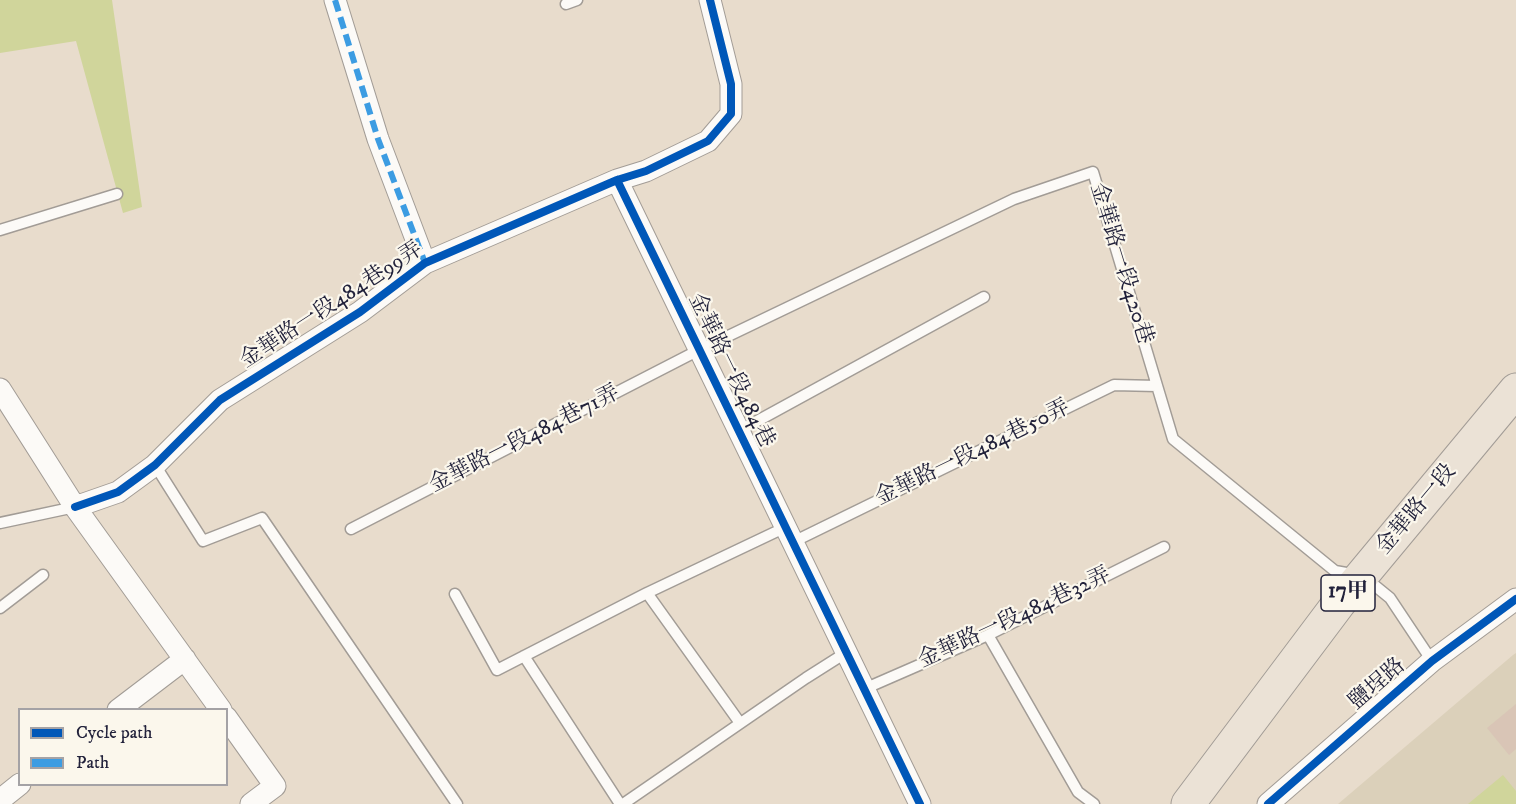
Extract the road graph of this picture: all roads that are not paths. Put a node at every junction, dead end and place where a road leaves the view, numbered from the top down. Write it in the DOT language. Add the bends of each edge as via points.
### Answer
graph roads {
  1 [pos="335,0"];
  2 [pos="710,0"];
  3 [pos="617,180"];
  4 [pos="117,194"];
  5 [pos="0,230"];
  6 [pos="425,263"];
  7 [pos="984,297"];
  8 [pos="699,350"];
  9 [pos="1157,386"];
  10 [pos="0,389"];
  11 [pos="1516,390"];
  12 [pos="739,431"];
  13 [pos="155,465"];
  14 [pos="75,507"];
  15 [pos="0,524"];
  16 [pos="351,529"];
  17 [pos="789,534"];
  18 [pos="1164,547"];
  19 [pos="43,575"];
  20 [pos="1363,576"];
  21 [pos="647,593"];
  22 [pos="455,594"];
  23 [pos="1516,599"];
  24 [pos="0,608"];
  25 [pos="987,635"];
  26 [pos="847,652"];
  27 [pos="524,656"];
  28 [pos="185,659"];
  29 [pos="1432,661"];
  30 [pos="864,689"];
  31 [pos="121,708"];
  32 [pos="220,708"];
  33 [pos="228,720"];
  34 [pos="740,723"];
  35 [pos="18,786"];
  36 [pos="0,800"];
  37 [pos="251,804"];
  38 [pos="457,804"];
  39 [pos="622,804"];
  40 [pos="920,804"];
  41 [pos="1094,804"];
  42 [pos="1188,804"];
  43 [pos="1268,804"];
  1 -- 6 [label="street, 金華路一段484巷99弄" via="378,139"];
  2 -- 3 [label="street" via="732,84 731,114 708,141 646,171"];
  3 -- 6 [label="street, 金華路一段484巷99弄"];
  3 -- 8 [label="street, 金華路一段484巷"];
  4 -- 5 [label="lane"];
  6 -- 13 [label="street, 金華路一段484巷99弄" via="360,312 220,400"];
  7 -- 12 [label="lane"];
  8 -- 9 [label="lane, 金華路一段420巷" via="1014,199 1093,172"];
  8 -- 12 [label="street, 金華路一段484巷"];
  8 -- 16 [label="lane, 金華路一段484巷71弄"];
  9 -- 17 [label="lane, 金華路一段484巷50弄" via="1114,385"];
  9 -- 20 [label="lane, 金華路一段420巷" via="1173,439 1335,571"];
  10 -- 14 [label="street"];
  11 -- 20 [label="main road, 金華路一段 / 17甲"];
  12 -- 17 [label="street, 金華路一段484巷"];
  13 -- 14 [label="street, 金華路一段484巷99弄" via="118,492"];
  13 -- 38 [label="lane" via="203,541 261,518"];
  14 -- 15 [label="lane"];
  14 -- 28 [label="street"];
  17 -- 21 [label="lane, 金華路一段484巷50弄"];
  17 -- 26 [label="street, 金華路一段484巷"];
  18 -- 25 [label="lane, 金華路一段484巷32弄"];
  19 -- 24 [label="lane"];
  20 -- 29 [label="lane" via="1390,598"];
  20 -- 42 [label="main road, 金華路一段 / 17甲"];
  21 -- 27 [label="lane, 金華路一段484巷50弄"];
  21 -- 34 [label="lane"];
  22 -- 27 [label="lane, 金華路一段484巷50弄" via="497,670"];
  23 -- 29 [label="street, 鹽埕路"];
  25 -- 30 [label="lane, 金華路一段484巷32弄"];
  25 -- 41 [label="lane" via="1078,792"];
  26 -- 30 [label="street, 金華路一段484巷"];
  26 -- 34 [label="lane"];
  27 -- 39 [label="lane"];
  28 -- 31 [label="street"];
  28 -- 32 [label="street"];
  29 -- 43 [label="street, 鹽埕路"];
  30 -- 40 [label="street, 金華路一段484巷"];
  33 -- 37 [label="street" via="276,786"];
  34 -- 39 [label="lane"];
  35 -- 36 [label="street"];
}
